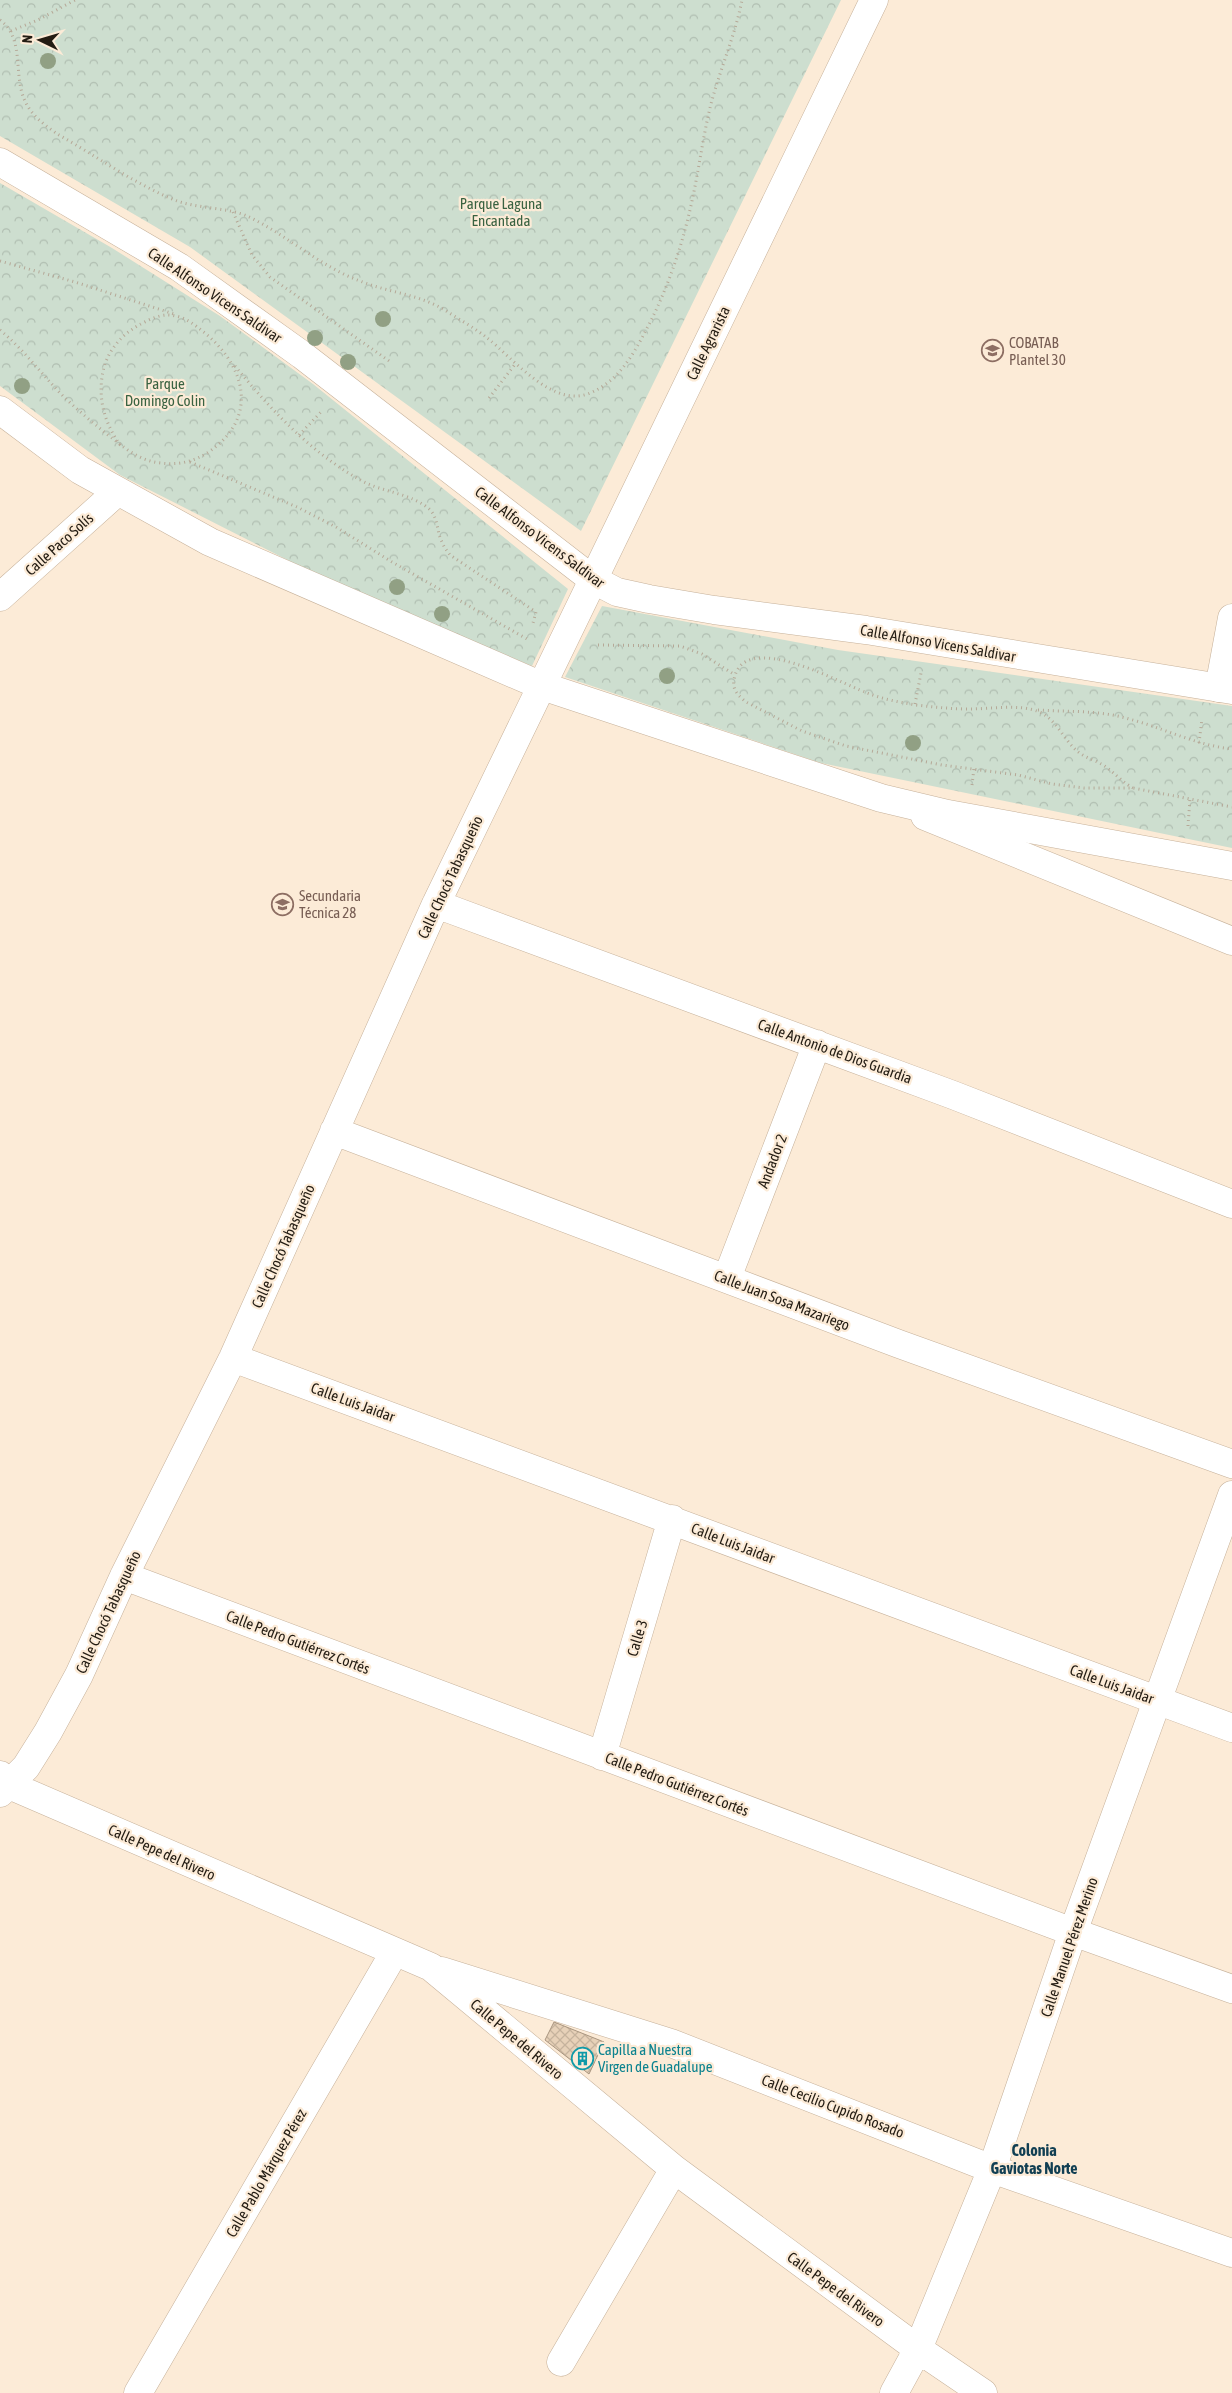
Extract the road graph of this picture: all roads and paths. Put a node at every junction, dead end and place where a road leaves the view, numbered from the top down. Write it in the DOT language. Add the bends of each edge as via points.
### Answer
graph roads {
  1 [pos="74,0"];
  2 [pos="742,0"];
  3 [pos="874,0"];
  4 [pos="0,20"];
  5 [pos="11,31"];
  6 [pos="0,162"];
  7 [pos="233,212"];
  8 [pos="0,260"];
  9 [pos="182,317"];
  10 [pos="0,330"];
  11 [pos="231,361"];
  12 [pos="392,362"];
  13 [pos="516,363"];
  14 [pos="489,398"];
  15 [pos="326,407"];
  16 [pos="0,410"];
  17 [pos="299,435"];
  18 [pos="121,446"];
  19 [pos="190,462"];
  20 [pos="117,492"];
  21 [pos="592,579"];
  22 [pos="0,598"];
  23 [pos="1232,618"];
  24 [pos="562,644"];
  25 [pos="922,670"];
  26 [pos="735,675"];
  27 [pos="542,686"];
  28 [pos="1225,689"];
  29 [pos="915,704"];
  30 [pos="1030,709"];
  31 [pos="1203,711"];
  32 [pos="1199,743"];
  33 [pos="1232,749"];
  34 [pos="974,768"];
  35 [pos="1133,788"];
  36 [pos="971,794"];
  37 [pos="882,798"];
  38 [pos="1190,799"];
  39 [pos="1232,807"];
  40 [pos="1187,832"];
  41 [pos="1232,866"];
  42 [pos="436,904"];
  43 [pos="1232,942"];
  44 [pos="817,1044"];
  45 [pos="334,1131"];
  46 [pos="1232,1204"];
  47 [pos="727,1278"];
  48 [pos="233,1358"];
  49 [pos="1232,1464"];
  50 [pos="1232,1495"];
  51 [pos="672,1519"];
  52 [pos="124,1576"];
  53 [pos="1159,1701"];
  54 [pos="1232,1728"];
  55 [pos="602,1756"];
  56 [pos="3,1784"];
  57 [pos="1073,1932"];
  58 [pos="394,1953"];
  59 [pos="431,1967"];
  60 [pos="1232,1989"];
  61 [pos="674,2169"];
  62 [pos="992,2169"];
  63 [pos="1232,2253"];
  64 [pos="918,2349"];
  65 [pos="561,2362"];
  66 [pos="138,2393"];
  67 [pos="894,2393"];
  68 [pos="983,2393"];
  1 -- 5 [label="path"];
  2 -- 13 [label="path" via="712,102 678,253 657,309 631,358 618,374 592,392 570,397 545,386"];
  3 -- 21 [label="street, Calle Agrarista"];
  4 -- 5 [label="path"];
  5 -- 7 [label="path" via="26,103 44,125 174,200"];
  6 -- 21 [label="street, Calle Alfonso Vicens Saldivar" via="179,267 302,355"];
  7 -- 12 [label="path" via="252,254 270,277"];
  7 -- 13 [label="path" via="245,215 359,281 416,296 440,308 486,337"];
  8 -- 9 [label="path"];
  9 -- 11 [label="path" via="218,343"];
  9 -- 18 [label="path" via="165,315 130,330 116,342 106,362 101,378 103,407 112,433"];
  10 -- 18 [label="path" via="20,347 76,409"];
  11 -- 17 [label="path"];
  11 -- 19 [label="path" via="241,380 242,398 237,420 226,438"];
  13 -- 14 [label="path"];
  15 -- 17 [label="path"];
  16 -- 20 [label="street" via="63,458"];
  17 -- 19 [label="path" via="333,463 366,483 428,508 436,517 441,542 450,555 536,612 529,640 336,527"];
  18 -- 19 [label="path" via="135,456 158,463"];
  20 -- 22 [label="street, Calle Paco Solís"];
  20 -- 27 [label="street" via="210,542"];
  21 -- 24 [label="street, Calle Agrarista"];
  21 -- 28 [label="street, Calle Alfonso Vicens Saldivar" via="617,592 649,599 866,630"];
  23 -- 28 [label="street"];
  24 -- 26 [label="path" via="680,646 702,654"];
  24 -- 27 [label="street, Calle Agrarista"];
  25 -- 29 [label="path"];
  26 -- 29 [label="path" via="738,668 749,661 781,661 816,670 867,693"];
  26 -- 34 [label="path" via="733,683 738,695 756,708 802,731 846,746"];
  27 -- 37 [label="street"];
  27 -- 42 [label="street, Calle Chocó Tabasqueño"];
  29 -- 30 [label="path" via="955,709"];
  30 -- 32 [label="path" via="1129,718"];
  30 -- 35 [label="path" via="1050,718 1076,751 1102,764"];
  31 -- 32 [label="path"];
  32 -- 33 [label="path"];
  34 -- 35 [label="path" via="1052,784"];
  34 -- 36 [label="path"];
  35 -- 38 [label="path"];
  37 -- 41 [label="street" via="948,814"];
  37 -- 43 [label="street"];
  38 -- 39 [label="path"];
  38 -- 40 [label="path"];
  42 -- 44 [label="street, Calle Antonio de Dios Guardia"];
  42 -- 45 [label="street, Calle Chocó Tabasqueño"];
  44 -- 46 [label="street, Calle Antonio de Dios Guardia"];
  44 -- 47 [label="street, Andador 2"];
  45 -- 47 [label="street, Calle Juan Sosa Mazariego"];
  45 -- 48 [label="street, Calle Chocó Tabasqueño"];
  47 -- 49 [label="street, Calle Juan Sosa Mazariego"];
  48 -- 51 [label="street, Calle Luis Jaidar"];
  48 -- 52 [label="street, Calle Chocó Tabasqueño"];
  50 -- 53 [label="street, Calle Manuel Pérez Merino"];
  51 -- 53 [label="street, Calle Luis Jaidar"];
  51 -- 55 [label="street, Calle 3"];
  52 -- 55 [label="street, Calle Pedro Gutiérrez Cortés"];
  52 -- 56 [label="street, Calle Chocó Tabasqueño" via="79,1675 48,1732 26,1767"];
  53 -- 54 [label="street, Calle Luis Jaidar"];
  53 -- 57 [label="street, Calle Manuel Pérez Merino"];
  55 -- 57 [label="street, Calle Pedro Gutiérrez Cortés"];
  56 -- 58 [label="street, Calle Pepe del Rivero"];
  57 -- 60 [label="street, Calle Pedro Gutiérrez Cortés"];
  57 -- 62 [label="street, Calle Manuel Pérez Merino"];
  58 -- 59 [label="street, Calle Pepe del Rivero"];
  58 -- 66 [label="street, Calle Pablo Márquez Pérez"];
  59 -- 61 [label="street, Calle Pepe del Rivero"];
  59 -- 62 [label="street, Calle Cecilio Cupido Rosado" via="671,2043"];
  61 -- 64 [label="street, Calle Pepe del Rivero"];
  61 -- 65 [label="street"];
  62 -- 63 [label="street, Calle Cecilio Cupido Rosado"];
  62 -- 64 [label="street, Calle Manuel Pérez Merino"];
  64 -- 67 [label="street, Calle Manuel Pérez Merino"];
  64 -- 68 [label="street, Calle Pepe del Rivero"];
}
